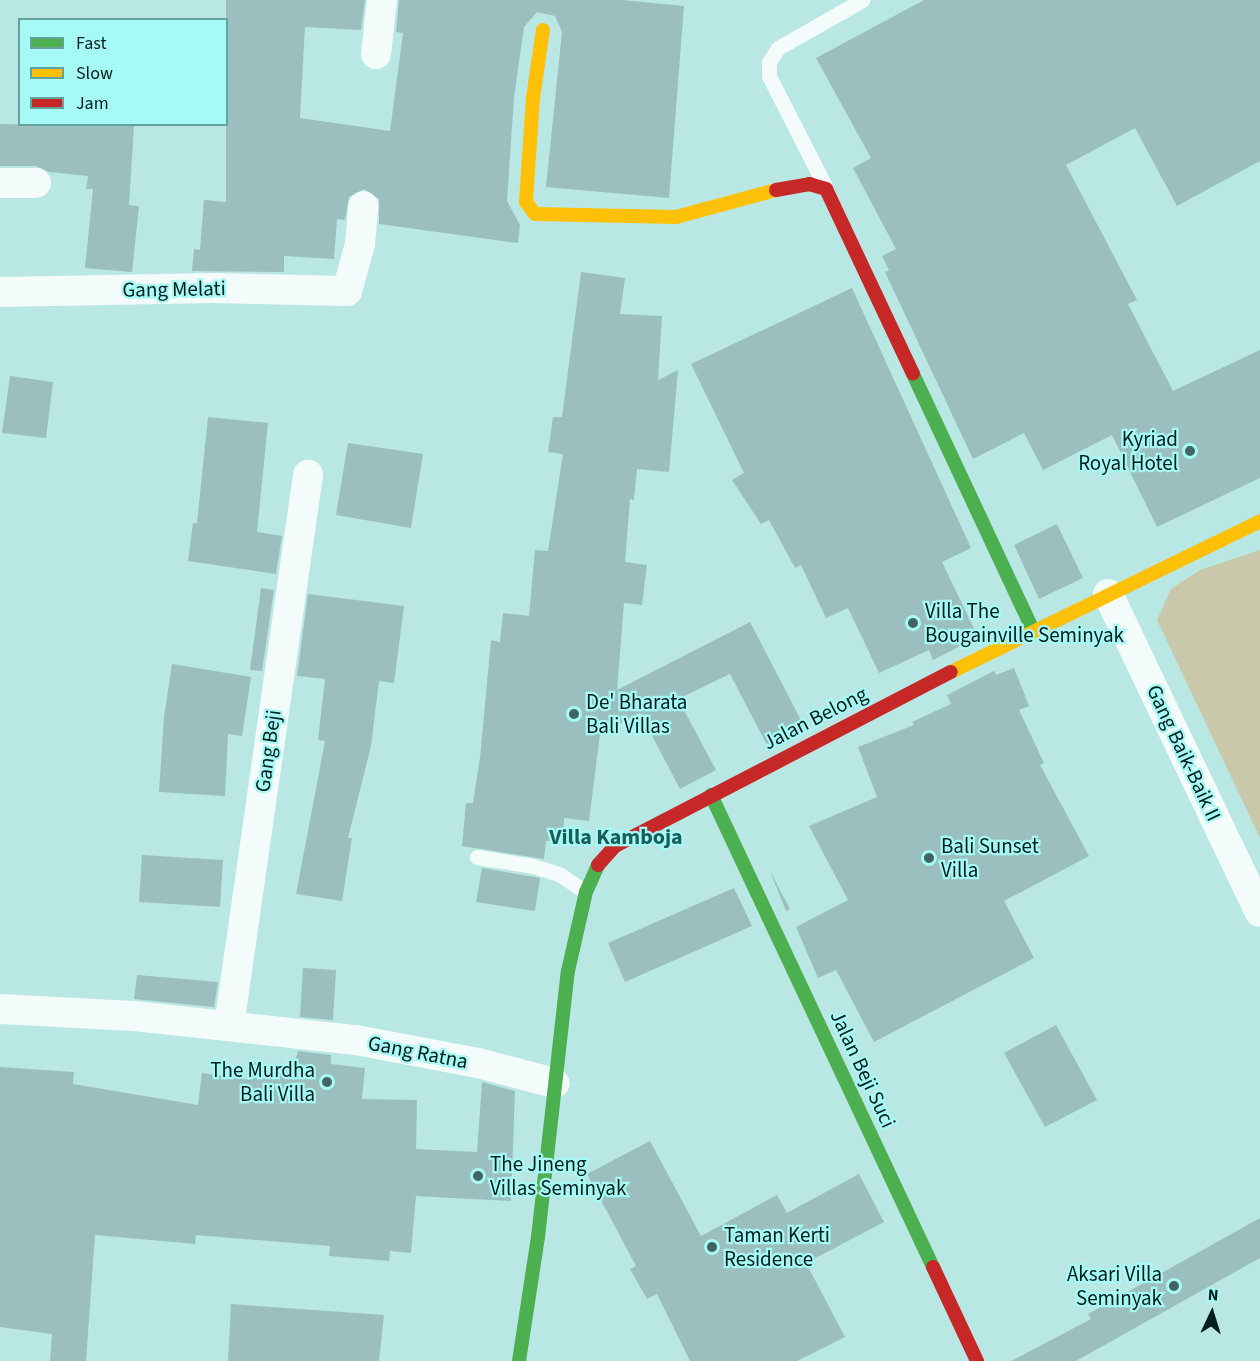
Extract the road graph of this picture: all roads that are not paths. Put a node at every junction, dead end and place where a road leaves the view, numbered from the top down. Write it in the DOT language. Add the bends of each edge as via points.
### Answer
graph roads {
  1 [pos="382,0"];
  2 [pos="862,0"];
  3 [pos="543,30"];
  4 [pos="376,54"];
  5 [pos="0,183"];
  6 [pos="36,183"];
  7 [pos="826,189"];
  8 [pos="363,206"];
  9 [pos="0,292"];
  10 [pos="308,476"];
  11 [pos="1260,521"];
  12 [pos="1108,594"];
  13 [pos="1033,630"];
  14 [pos="711,795"];
  15 [pos="477,857"];
  16 [pos="586,892"];
  17 [pos="1260,912"];
  18 [pos="0,1009"];
  19 [pos="229,1026"];
  20 [pos="554,1083"];
  21 [pos="519,1361"];
  22 [pos="977,1361"];
  1 -- 4 [label="street"];
  2 -- 7 [label="lane" via="778,48 769,62 770,76"];
  3 -- 7 [label="street" via="533,98 526,202 535,214 676,217 793,186 809,184"];
  5 -- 6 [label="street"];
  7 -- 13 [label="street"];
  8 -- 9 [label="street, Gang Melati" via="360,244 347,291 214,288"];
  10 -- 19 [label="street, Gang Beji"];
  11 -- 12 [label="street, Jalan Belong"];
  12 -- 13 [label="street, Jalan Belong"];
  12 -- 17 [label="street, Gang Baik-Baik II"];
  13 -- 14 [label="street, Jalan Belong"];
  14 -- 16 [label="street, Jalan Belong" via="615,846 593,872"];
  14 -- 22 [label="street, Jalan Beji Suci"];
  15 -- 16 [label="lane" via="558,874"];
  16 -- 20 [label="street, Jalan Belong" via="568,971"];
  18 -- 19 [label="street, Gang Ratna"];
  19 -- 20 [label="street, Gang Ratna" via="356,1040 478,1063"];
  20 -- 21 [label="street" via="538,1237"];
}
